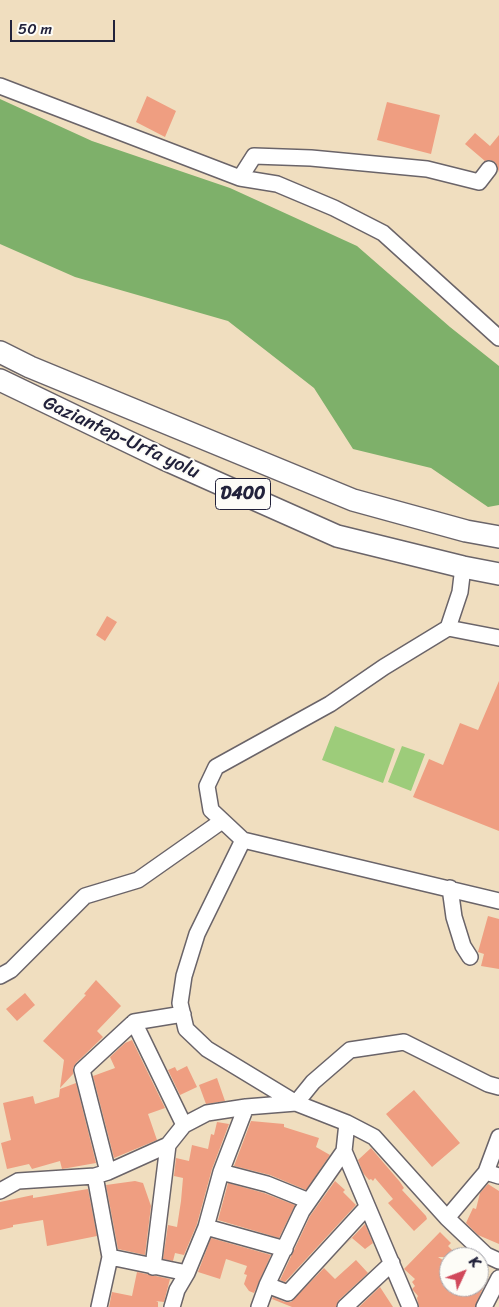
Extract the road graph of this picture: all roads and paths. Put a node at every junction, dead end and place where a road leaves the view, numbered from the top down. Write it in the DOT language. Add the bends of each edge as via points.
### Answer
graph roads {
  1 [pos="0,86"];
  2 [pos="489,169"];
  3 [pos="240,178"];
  4 [pos="499,338"];
  5 [pos="0,352"];
  6 [pos="0,380"];
  7 [pos="499,537"];
  8 [pos="464,567"];
  9 [pos="499,574"];
  10 [pos="499,580"];
  11 [pos="448,628"];
  12 [pos="499,638"];
  13 [pos="222,821"];
  14 [pos="243,840"];
  15 [pos="188,845"];
  16 [pos="450,888"];
  17 [pos="499,901"];
  18 [pos="470,957"];
  19 [pos="0,976"];
  20 [pos="183,1014"];
  21 [pos="134,1022"];
  22 [pos="499,1087"];
  23 [pos="296,1103"];
  24 [pos="246,1107"];
  25 [pos="347,1123"];
  26 [pos="184,1126"];
  27 [pos="499,1137"];
  28 [pos="168,1145"];
  29 [pos="344,1151"];
  30 [pos="222,1172"];
  31 [pos="101,1174"];
  32 [pos="493,1174"];
  33 [pos="0,1191"];
  34 [pos="309,1201"];
  35 [pos="367,1207"];
  36 [pos="447,1218"];
  37 [pos="206,1227"];
  38 [pos="285,1250"];
  39 [pos="110,1257"];
  40 [pos="499,1261"];
  41 [pos="392,1263"];
  42 [pos="153,1267"];
  43 [pos="187,1273"];
  44 [pos="499,1278"];
  45 [pos="267,1285"];
  46 [pos="99,1307"];
  47 [pos="172,1307"];
  48 [pos="259,1307"];
  49 [pos="346,1307"];
  50 [pos="410,1307"];
  51 [pos="484,1307"];
  1 -- 3 [label="street"];
  2 -- 3 [label="street" via="479,182 426,169 254,156"];
  3 -- 4 [label="street" via="276,184 334,208 383,234"];
  5 -- 7 [label="highway, Gaziantep-Urfa yolu / D400" via="353,500"];
  6 -- 8 [label="highway, Gaziantep-Urfa yolu / D400" via="164,459 337,536"];
  8 -- 9 [label="highway, Gaziantep-Urfa yolu / D400"];
  8 -- 10 [label="highway"];
  8 -- 11 [label="street"];
  11 -- 12 [label="street"];
  11 -- 13 [label="street" via="330,704 216,767 207,786 211,810"];
  13 -- 14 [label="street"];
  13 -- 15 [label="street"];
  13 -- 19 [label="street" via="138,880 85,896 11,970"];
  14 -- 16 [label="street"];
  14 -- 20 [label="street" via="197,934 184,976 180,1003"];
  16 -- 17 [label="street"];
  16 -- 18 [label="street" via="454,917"];
  20 -- 21 [label="street"];
  20 -- 23 [label="street" via="186,1029 207,1049"];
  21 -- 26 [label="street"];
  21 -- 31 [label="street" via="82,1070"];
  22 -- 23 [label="street" via="404,1042 350,1050 313,1082"];
  23 -- 24 [label="street"];
  23 -- 25 [label="street"];
  24 -- 26 [label="street" via="207,1113"];
  24 -- 30 [label="street"];
  25 -- 29 [label="street"];
  25 -- 36 [label="street" via="374,1137"];
  26 -- 28 [label="street"];
  27 -- 32 [label="street"];
  28 -- 31 [label="street"];
  28 -- 42 [label="street"];
  29 -- 34 [label="street"];
  29 -- 35 [label="street"];
  30 -- 34 [label="street" via="267,1184"];
  30 -- 37 [label="street"];
  31 -- 33 [label="street" via="18,1181"];
  31 -- 39 [label="street"];
  32 -- 36 [label="street"];
  34 -- 38 [label="street"];
  35 -- 41 [label="street"];
  35 -- 45 [label="street" via="288,1293"];
  36 -- 40 [label="street" via="486,1255"];
  37 -- 38 [label="street"];
  37 -- 43 [label="street"];
  38 -- 45 [label="street"];
  39 -- 42 [label="street"];
  39 -- 46 [label="street"];
  41 -- 49 [label="street"];
  41 -- 50 [label="street"];
  42 -- 43 [label="street"];
  43 -- 47 [label="street"];
  44 -- 51 [label="street"];
  45 -- 48 [label="street"];
}
